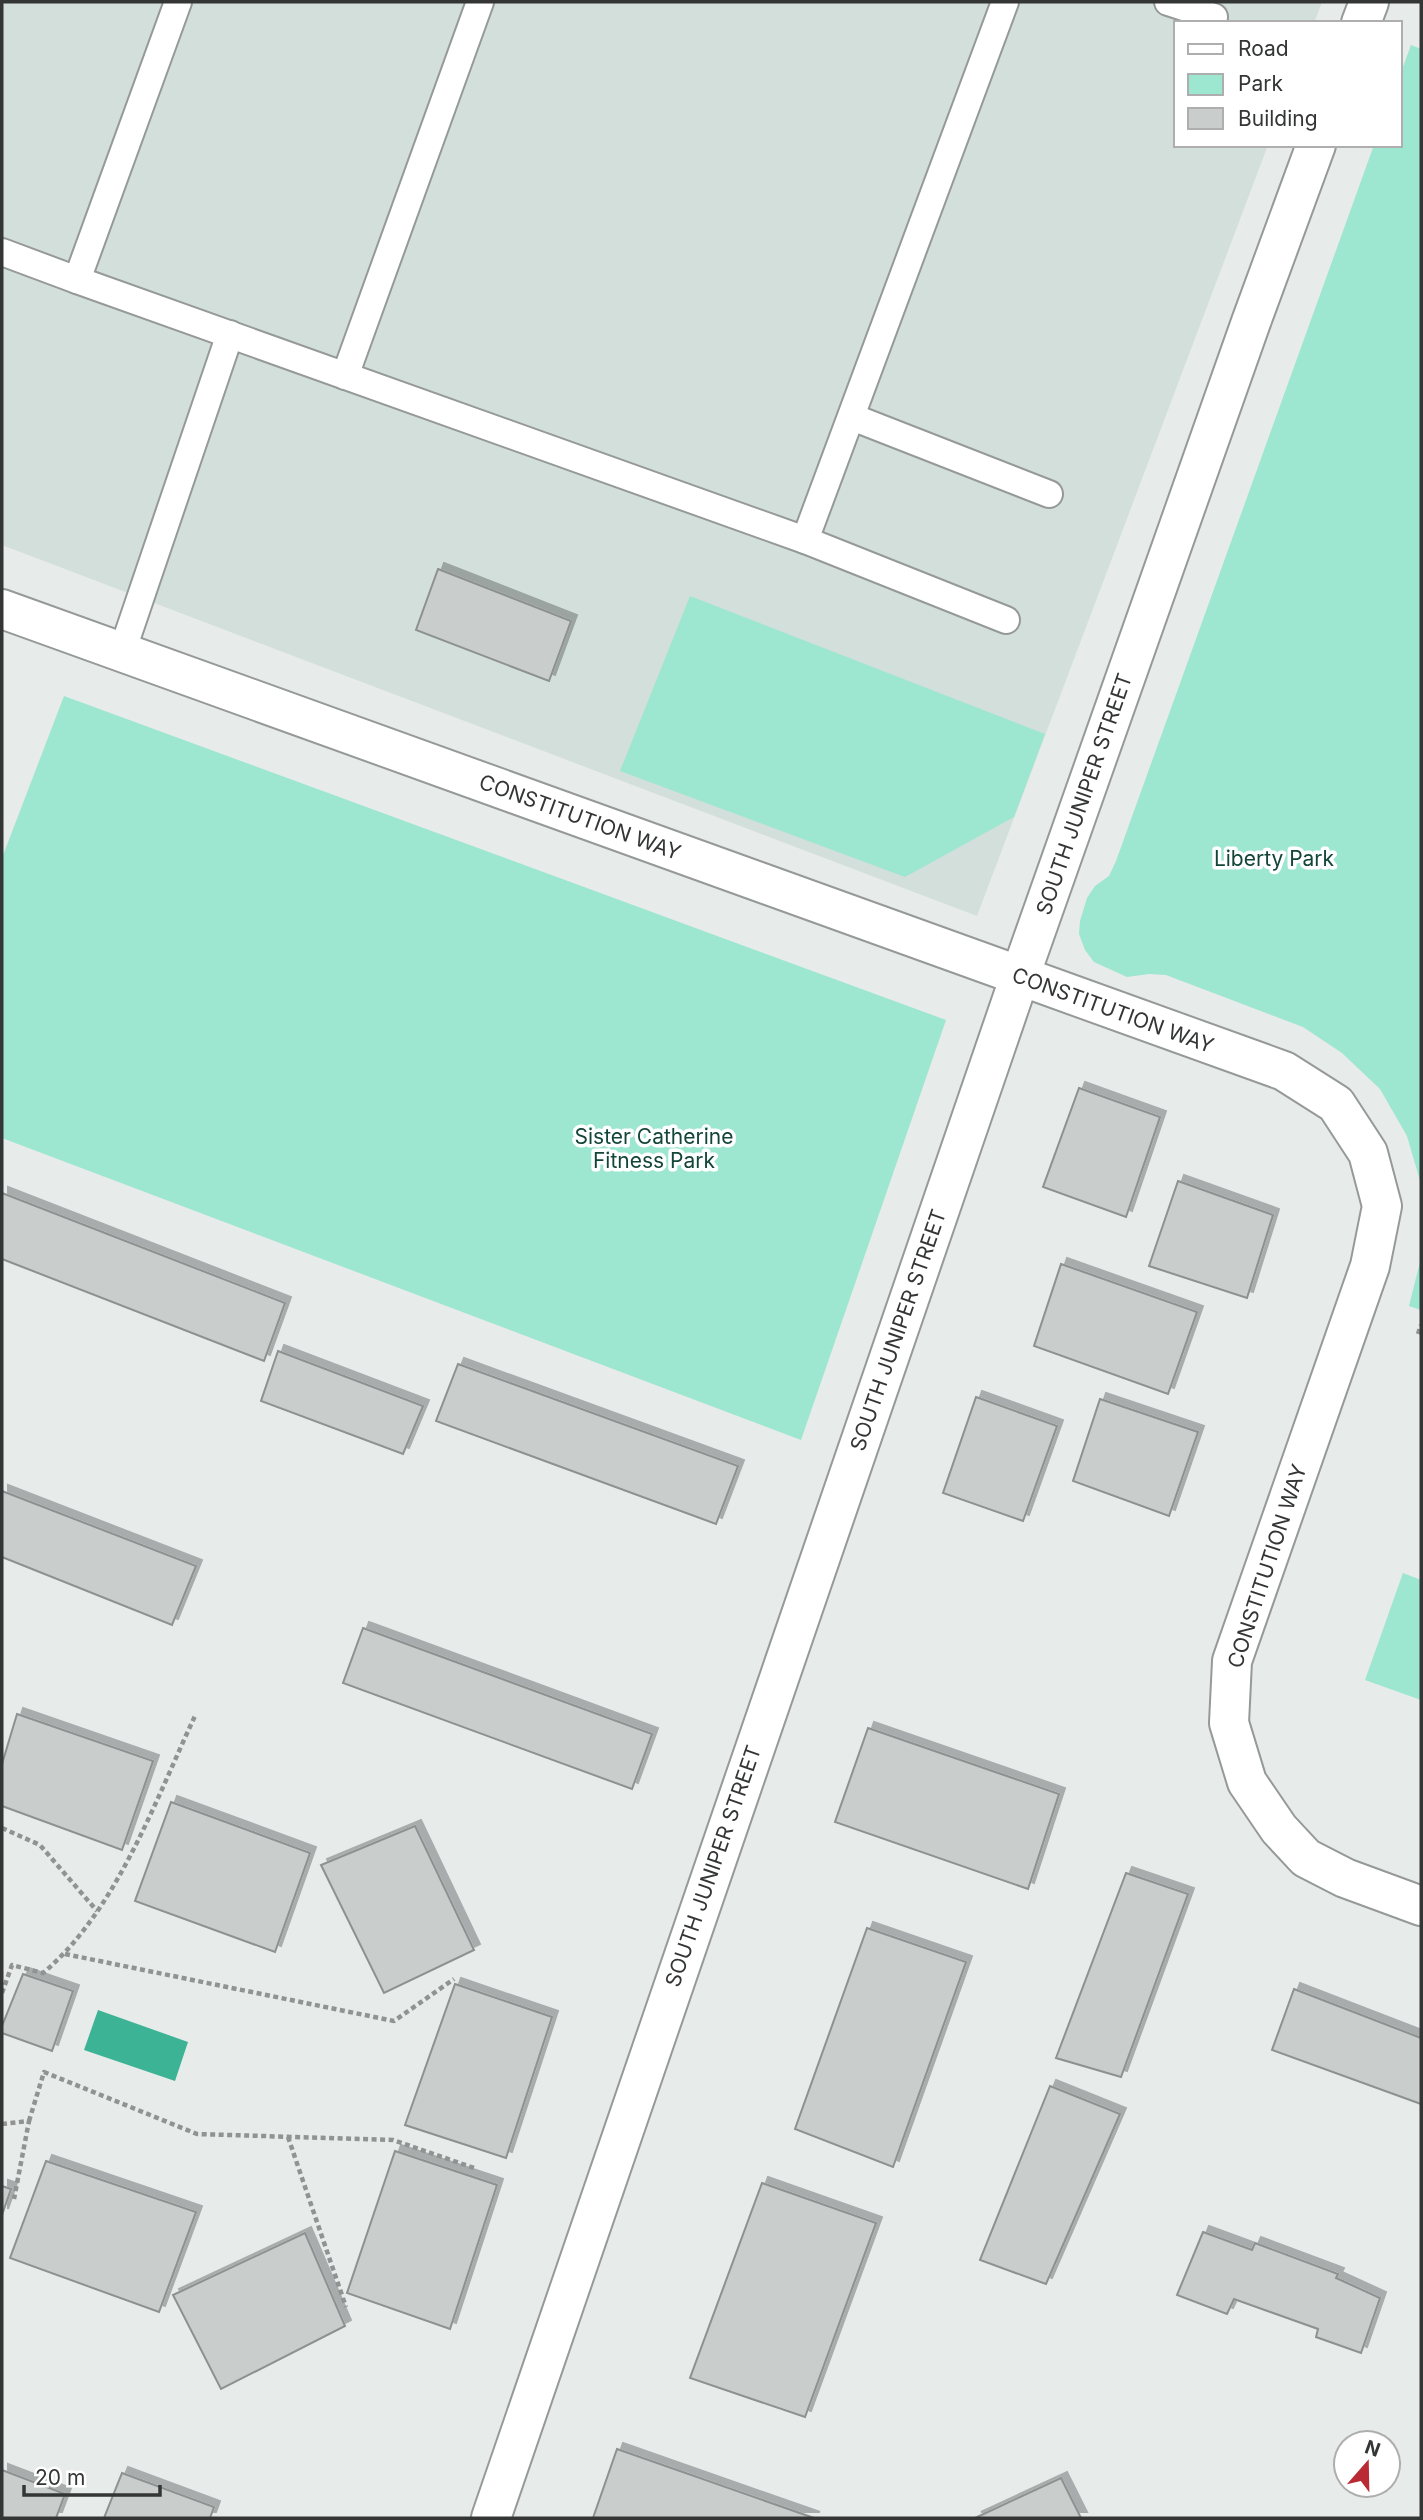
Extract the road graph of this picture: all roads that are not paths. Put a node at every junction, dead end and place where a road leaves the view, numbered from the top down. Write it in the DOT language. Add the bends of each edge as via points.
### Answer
graph roads {
  1 [pos="178,2"];
  2 [pos="480,2"];
  3 [pos="1005,2"];
  4 [pos="1168,2"];
  5 [pos="1369,2"];
  6 [pos="1214,17"];
  7 [pos="1362,21"];
  8 [pos="1315,147"];
  9 [pos="2,252"];
  10 [pos="77,279"];
  11 [pos="230,334"];
  12 [pos="345,376"];
  13 [pos="852,417"];
  14 [pos="1049,494"];
  15 [pos="805,540"];
  16 [pos="2,609"];
  17 [pos="1006,620"];
  18 [pos="122,652"];
  19 [pos="1020,976"];
  20 [pos="1421,1906"];
  21 [pos="491,2518"];
  1 -- 10 [label="lane"];
  2 -- 12 [label="lane"];
  3 -- 13 [label="lane"];
  4 -- 6 [label="lane"];
  5 -- 7 [label="street"];
  8 -- 19 [label="street, SOUTH JUNIPER STREET"];
  9 -- 10 [label="lane"];
  10 -- 11 [label="lane"];
  11 -- 12 [label="lane"];
  11 -- 18 [label="lane"];
  12 -- 15 [label="lane"];
  13 -- 14 [label="lane"];
  13 -- 15 [label="lane"];
  15 -- 17 [label="lane"];
  16 -- 18 [label="street, CONSTITUTION WAY"];
  18 -- 19 [label="street, CONSTITUTION WAY"];
  19 -- 20 [label="street, CONSTITUTION WAY" via="1284,1071 1336,1104 1368,1153 1382,1206 1370,1266 1232,1661 1229,1723 1247,1782 1279,1829 1306,1858"];
  19 -- 21 [label="street, SOUTH JUNIPER STREET"];
}
